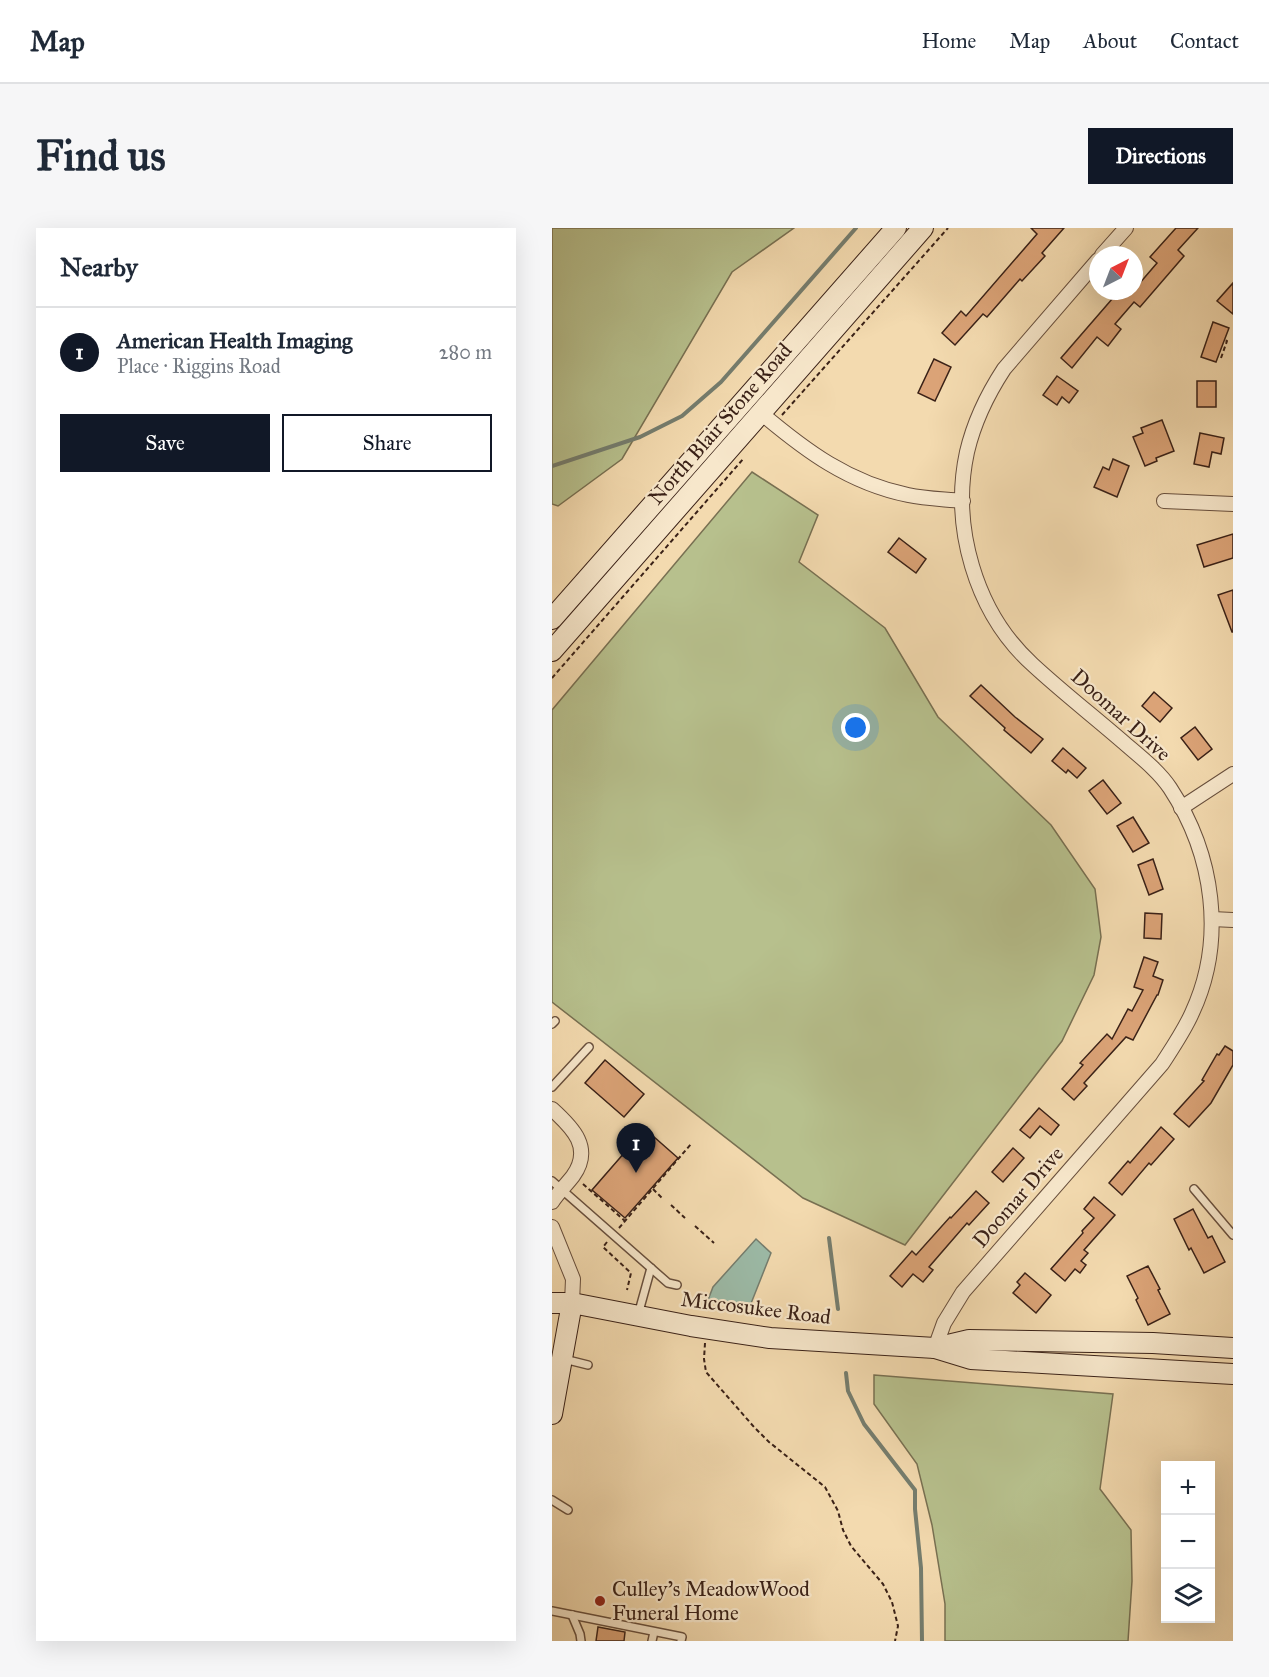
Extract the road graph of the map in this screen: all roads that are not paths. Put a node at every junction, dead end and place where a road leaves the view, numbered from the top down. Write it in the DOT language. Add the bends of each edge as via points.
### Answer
graph roads {
  1 [pos="896,228"];
  2 [pos="923,228"];
  3 [pos="1126,228"];
  4 [pos="1110,246"];
  5 [pos="1089,270"];
  6 [pos="766,376"];
  7 [pos="761,414"];
  8 [pos="963,501"];
  9 [pos="1164,501"];
  10 [pos="1233,504"];
  11 [pos="552,619"];
  12 [pos="552,651"];
  13 [pos="1233,774"];
  14 [pos="1180,808"];
  15 [pos="1212,919"];
  16 [pos="1233,920"];
  17 [pos="589,1047"];
  18 [pos="552,1087"];
  19 [pos="552,1109"];
  20 [pos="557,1186"];
  21 [pos="1194,1189"];
  22 [pos="552,1202"];
  23 [pos="552,1227"];
  24 [pos="1233,1235"];
  25 [pos="651,1268"];
  26 [pos="677,1286"];
  27 [pos="552,1292"];
  28 [pos="572,1303"];
  29 [pos="552,1304"];
  30 [pos="638,1315"];
  31 [pos="1232,1344"];
  32 [pos="934,1348"];
  33 [pos="588,1365"];
  34 [pos="558,1369"];
  35 [pos="1231,1374"];
  36 [pos="552,1414"];
  37 [pos="552,1500"];
  38 [pos="568,1510"];
  39 [pos="552,1611"];
  40 [pos="572,1615"];
  41 [pos="654,1632"];
  42 [pos="581,1641"];
  43 [pos="652,1641"];
  44 [pos="681,1641"];
  1 -- 6 [label="street, North Blair Stone Road"];
  2 -- 7 [label="street, North Blair Stone Road"];
  3 -- 4 [label="street"];
  5 -- 8 [label="street, Doomar Drive" via="993,386 972,436 964,471"];
  6 -- 7 [label="street" via="760,396"];
  6 -- 11 [label="street, North Blair Stone Road"];
  7 -- 8 [label="street" via="816,457 862,481 910,496"];
  7 -- 12 [label="street, North Blair Stone Road"];
  8 -- 14 [label="street, Doomar Drive" via="965,536 975,576 1003,630 1030,663 1144,760 1170,787"];
  9 -- 10 [label="street"];
  13 -- 14 [label="street"];
  14 -- 15 [label="street, Doomar Drive" via="1205,864"];
  15 -- 16 [label="street"];
  15 -- 32 [label="street, Doomar Drive" via="1205,979 1180,1037 1162,1064 963,1292"];
  17 -- 18 [label="lane"];
  19 -- 20 [label="street" via="573,1129 581,1148 579,1167"];
  20 -- 22 [label="street"];
  20 -- 25 [label="lane"];
  21 -- 24 [label="lane"];
  23 -- 28 [label="street" via="573,1279"];
  25 -- 26 [label="lane"];
  25 -- 30 [label="lane"];
  27 -- 28 [label="street, Miccosukee Road"];
  28 -- 29 [label="street, Miccosukee Road"];
  28 -- 30 [label="street, Miccosukee Road"];
  28 -- 34 [label="street"];
  30 -- 32 [label="street, Miccosukee Road" via="770,1338"];
  31 -- 32 [label="street, Miccosukee Road" via="969,1340"];
  31 -- 35 [label="street"];
  32 -- 35 [label="street, Miccosukee Road" via="971,1359"];
  33 -- 34 [label="lane"];
  34 -- 36 [label="street"];
  37 -- 38 [label="lane"];
  39 -- 40 [label="lane"];
  40 -- 41 [label="lane"];
  40 -- 42 [label="lane"];
  41 -- 43 [label="lane"];
  41 -- 44 [label="lane" via="682,1638"];
}
